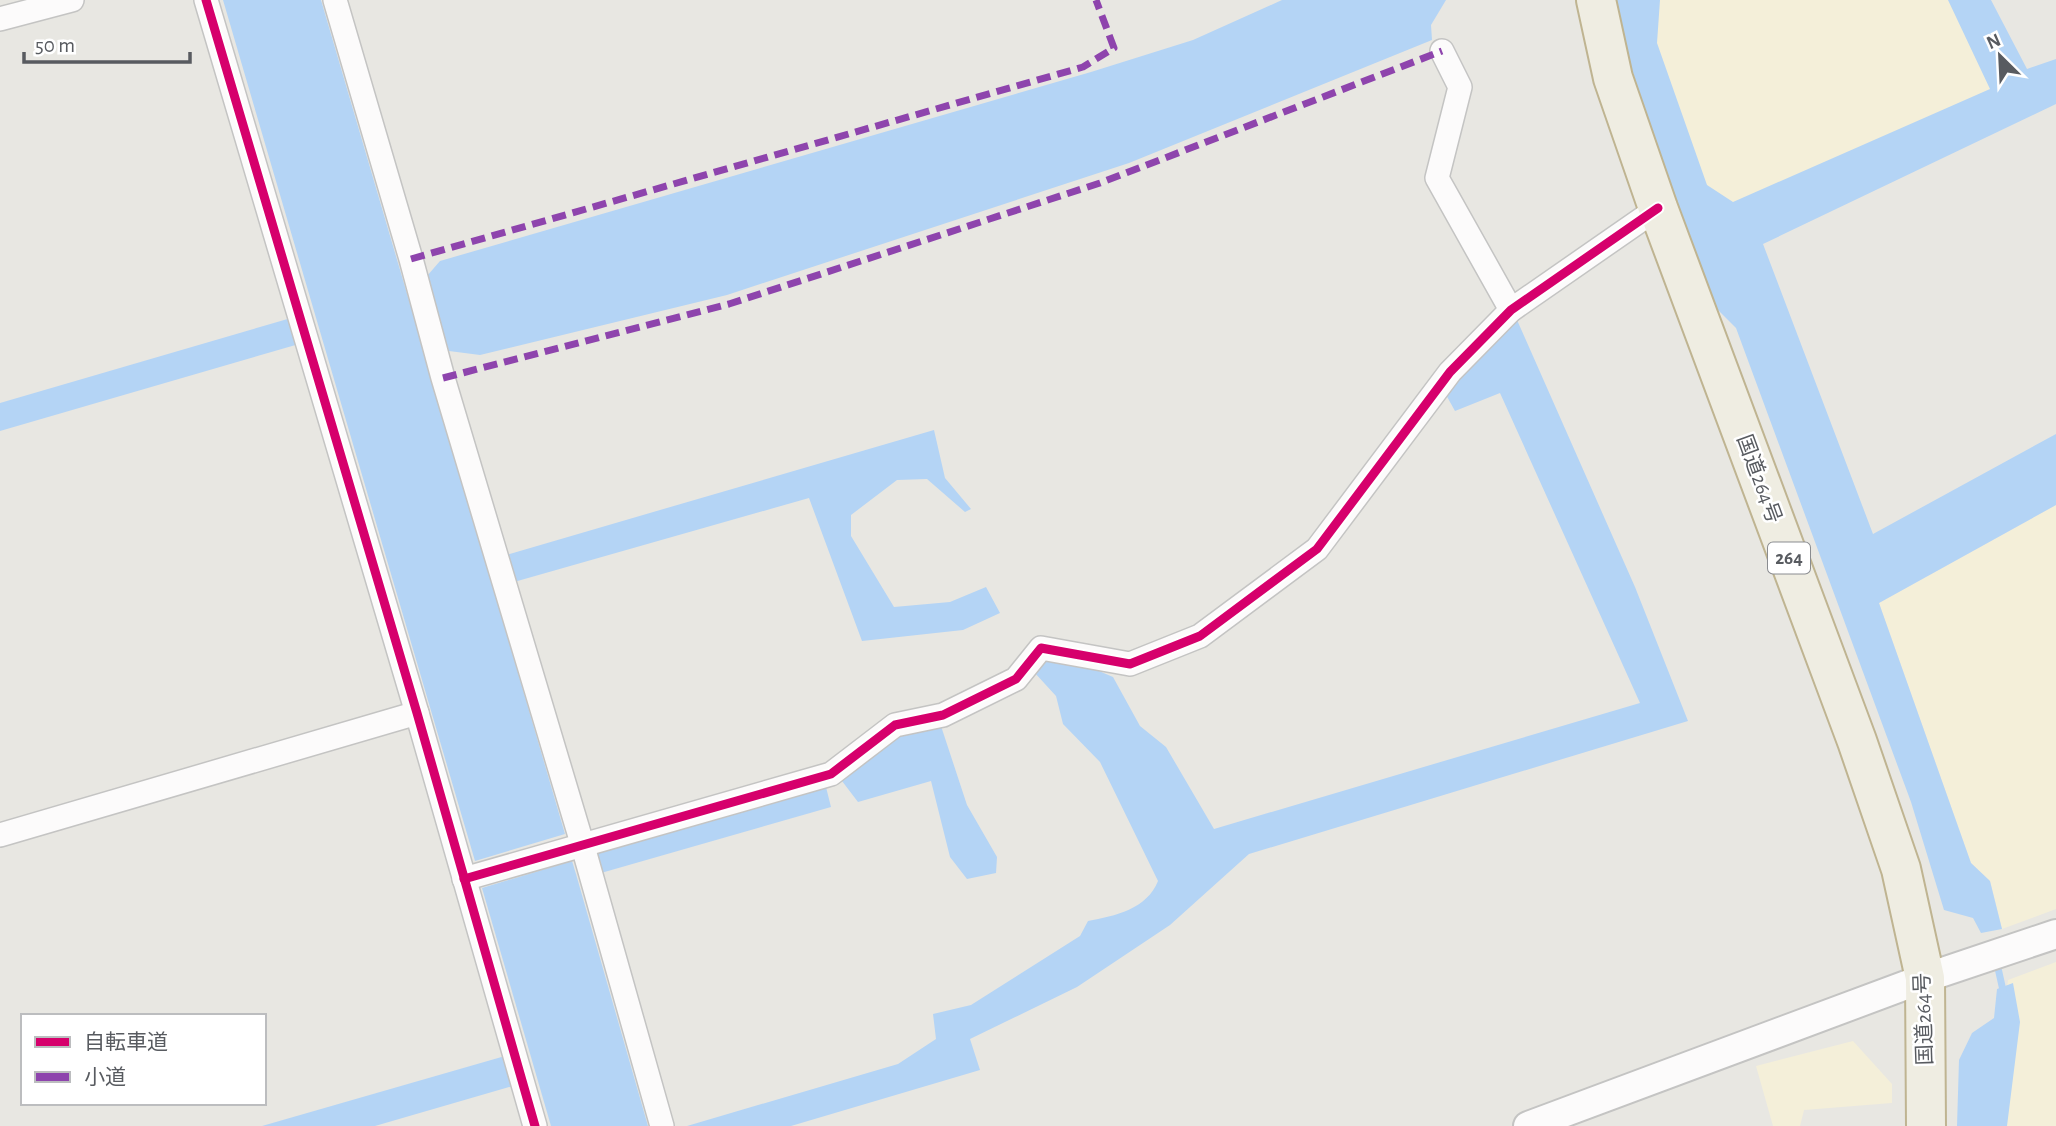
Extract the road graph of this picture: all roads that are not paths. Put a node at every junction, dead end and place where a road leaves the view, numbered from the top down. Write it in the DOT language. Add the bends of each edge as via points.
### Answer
graph roads {
  1 [pos="72,0"];
  2 [pos="206,0"];
  3 [pos="335,0"];
  4 [pos="1595,0"];
  5 [pos="0,19"];
  6 [pos="1442,51"];
  7 [pos="1658,208"];
  8 [pos="1511,310"];
  9 [pos="417,713"];
  10 [pos="0,835"];
  11 [pos="582,843"];
  12 [pos="464,878"];
  13 [pos="2056,934"];
  14 [pos="1925,978"];
  15 [pos="536,1126"];
  16 [pos="662,1126"];
  17 [pos="1528,1126"];
  18 [pos="1926,1126"];
  1 -- 5 [label="street"];
  2 -- 9 [label="street"];
  3 -- 11 [label="street"];
  4 -- 7 [label="highway, 国道264号 / 264" via="1613,78"];
  6 -- 8 [label="street" via="1460,87 1437,178"];
  7 -- 8 [label="street"];
  7 -- 14 [label="highway, 国道264号 / 264" via="1857,741 1901,869"];
  8 -- 11 [label="street" via="1450,372 1317,549 1200,636 1130,664 1041,648 1016,679 943,715 895,725 831,774"];
  9 -- 10 [label="street"];
  9 -- 12 [label="street"];
  11 -- 12 [label="street"];
  11 -- 16 [label="street"];
  12 -- 15 [label="street"];
  13 -- 14 [label="street"];
  14 -- 17 [label="street"];
  14 -- 18 [label="highway, 国道264号 / 264"];
}
